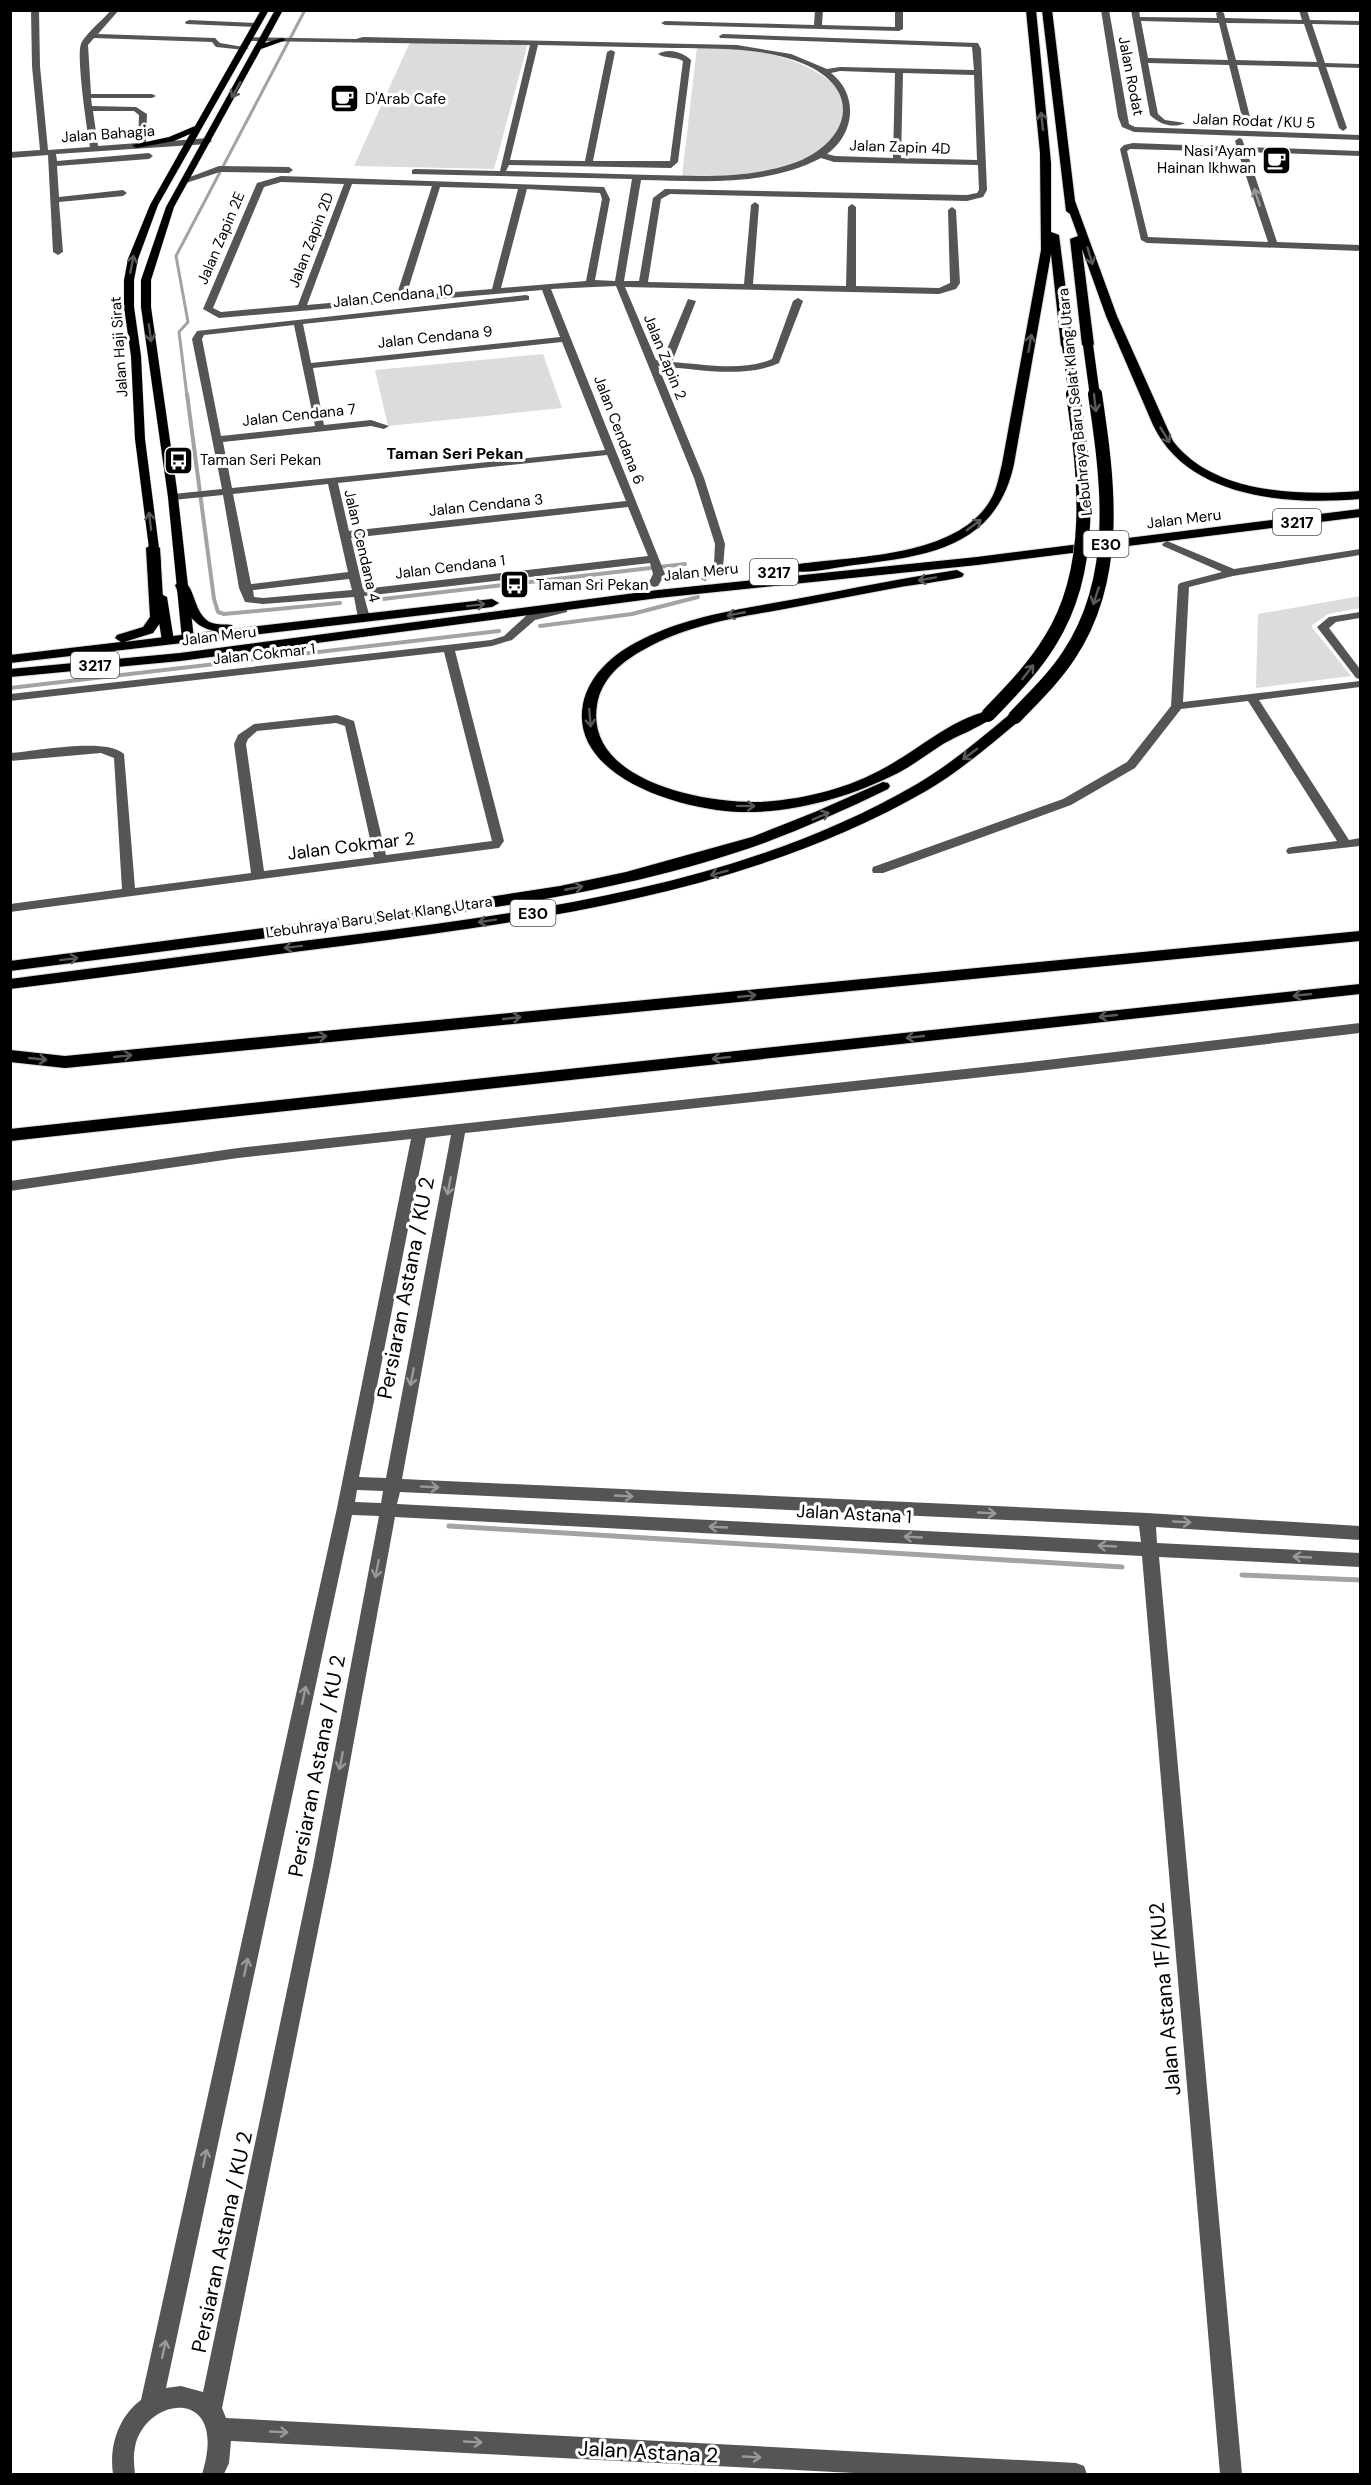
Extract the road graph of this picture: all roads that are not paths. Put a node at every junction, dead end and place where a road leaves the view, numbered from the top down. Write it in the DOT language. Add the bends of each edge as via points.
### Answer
graph roads {
  1 [pos="35,10"];
  2 [pos="116,10"];
  3 [pos="265,10"];
  4 [pos="279,10"];
  5 [pos="668,10"];
  6 [pos="819,10"];
  7 [pos="899,10"];
  8 [pos="1031,10"];
  9 [pos="1047,10"];
  10 [pos="1105,10"];
  11 [pos="1219,10"];
  12 [pos="1303,10"];
  13 [pos="1135,15"];
  14 [pos="1221,21"];
  15 [pos="189,22"];
  16 [pos="1306,22"];
  17 [pos="665,23"];
  18 [pos="1360,23"];
  19 [pos="257,25"];
  20 [pos="818,27"];
  21 [pos="90,36"];
  22 [pos="710,36"];
  23 [pos="251,37"];
  24 [pos="265,37"];
  25 [pos="285,37"];
  26 [pos="661,45"];
  27 [pos="534,46"];
  28 [pos="245,48"];
  29 [pos="611,52"];
  30 [pos="1143,60"];
  31 [pos="1232,62"];
  32 [pos="1322,65"];
  33 [pos="1360,66"];
  34 [pos="825,72"];
  35 [pos="899,72"];
  36 [pos="978,73"];
  37 [pos="87,96"];
  38 [pos="152,96"];
  39 [pos="89,108"];
  40 [pos="1248,125"];
  41 [pos="199,127"];
  42 [pos="1348,131"];
  43 [pos="1147,132"];
  44 [pos="1238,135"];
  45 [pos="1360,138"];
  46 [pos="190,141"];
  47 [pos="208,141"];
  48 [pos="139,144"];
  49 [pos="94,148"];
  50 [pos="1241,149"];
  51 [pos="1045,151"];
  52 [pos="48,152"];
  53 [pos="1358,153"];
  54 [pos="819,154"];
  55 [pos="10,155"];
  56 [pos="148,156"];
  57 [pos="179,159"];
  58 [pos="197,160"];
  59 [pos="897,161"];
  60 [pos="505,162"];
  61 [pos="981,163"];
  62 [pos="53,164"];
  63 [pos="1360,164"];
  64 [pos="588,165"];
  65 [pos="219,169"];
  66 [pos="340,171"];
  67 [pos="410,172"];
  68 [pos="502,174"];
  69 [pos="637,177"];
  70 [pos="736,179"];
  71 [pos="186,180"];
  72 [pos="349,181"];
  73 [pos="437,183"];
  74 [pos="523,186"];
  75 [pos="745,192"];
  76 [pos="123,193"];
  77 [pos="54,200"];
  78 [pos="1070,201"];
  79 [pos="755,205"];
  80 [pos="852,207"];
  81 [pos="952,210"];
  82 [pos="1273,244"];
  83 [pos="1360,248"];
  84 [pos="58,252"];
  85 [pos="619,284"];
  86 [pos="643,284"];
  87 [pos="748,286"];
  88 [pos="590,287"];
  89 [pos="851,288"];
  90 [pos="496,291"];
  91 [pos="547,291"];
  92 [pos="400,300"];
  93 [pos="691,301"];
  94 [pos="798,301"];
  95 [pos="301,309"];
  96 [pos="298,321"];
  97 [pos="567,339"];
  98 [pos="651,363"];
  99 [pos="666,364"];
  100 [pos="307,366"];
  101 [pos="384,426"];
  102 [pos="320,428"];
  103 [pos="216,440"];
  104 [pos="611,452"];
  105 [pos="332,480"];
  106 [pos="226,491"];
  107 [pos="1360,495"];
  108 [pos="172,497"];
  109 [pos="1360,503"];
  110 [pos="631,504"];
  111 [pos="1360,513"];
  112 [pos="1234,530"];
  113 [pos="345,535"];
  114 [pos="1167,544"];
  115 [pos="153,548"];
  116 [pos="1360,552"];
  117 [pos="655,563"];
  118 [pos="776,572"];
  119 [pos="1233,573"];
  120 [pos="354,575"];
  121 [pos="705,578"];
  122 [pos="182,585"];
  123 [pos="246,588"];
  124 [pos="656,589"];
  125 [pos="358,593"];
  126 [pos="502,613"];
  127 [pos="1360,615"];
  128 [pos="481,616"];
  129 [pos="364,618"];
  130 [pos="346,620"];
  131 [pos="518,630"];
  132 [pos="179,642"];
  133 [pos="449,649"];
  134 [pos="10,653"];
  135 [pos="10,659"];
  136 [pos="10,671"];
  137 [pos="1360,676"];
  138 [pos="1360,684"];
  139 [pos="10,698"];
  140 [pos="1252,698"];
  141 [pos="1177,706"];
  142 [pos="988,715"];
  143 [pos="10,757"];
  144 [pos="1360,842"];
  145 [pos="1345,844"];
  146 [pos="1292,851"];
  147 [pos="381,861"];
  148 [pos="878,870"];
  149 [pos="258,876"];
  150 [pos="129,893"];
  151 [pos="10,908"];
  152 [pos="1360,936"];
  153 [pos="10,966"];
  154 [pos="10,984"];
  155 [pos="1360,989"];
  156 [pos="1360,1028"];
  157 [pos="10,1056"];
  158 [pos="459,1128"];
  159 [pos="420,1132"];
  160 [pos="10,1134"];
  161 [pos="10,1186"];
  162 [pos="350,1483"];
  163 [pos="392,1485"];
  164 [pos="345,1508"];
  165 [pos="388,1510"];
  166 [pos="1147,1520"];
  167 [pos="1360,1533"];
  168 [pos="1150,1549"];
  169 [pos="1360,1560"];
  170 [pos="151,2406"];
  171 [pos="215,2420"];
  172 [pos="124,2475"];
  173 [pos="213,2475"];
  174 [pos="1076,2475"];
  175 [pos="1231,2475"];
  1 -- 52 [label="street" via="36,66"];
  2 -- 21 [label="street"];
  3 -- 19 [label="main road, Jalan Haji Sirat"];
  4 -- 24 [label="main road, Jalan Haji Sirat"];
  5 -- 17 [label="street"];
  6 -- 20 [label="street"];
  7 -- 20 [label="street" via="899,29"];
  51 -- 8 [label="highway, Lebuhraya Baru Selat Klang Utara / E30, one-way"];
  9 -- 78 [label="highway, Lebuhraya Baru Selat Klang Utara / E30"];
  10 -- 43 [label="street, Jalan Rodat" via="1122,117 1125,125"];
  11 -- 14 [label="street"];
  12 -- 16 [label="street"];
  13 -- 14 [label="street"];
  13 -- 30 [label="street"];
  14 -- 16 [label="street"];
  14 -- 31 [label="street"];
  15 -- 19 [label="street"];
  16 -- 18 [label="street"];
  16 -- 32 [label="street"];
  17 -- 20 [label="street" via="743,21"];
  17 -- 26 [label="street"];
  19 -- 23 [label="main road, Jalan Haji Sirat"];
  21 -- 28 [label="street" via="215,40 216,45"];
  21 -- 37 [label="street" via="84,45"];
  22 -- 36 [label="street" via="971,44 977,47"];
  23 -- 24 [label="street"];
  23 -- 28 [label="main road, Jalan Haji Sirat"];
  24 -- 25 [label="main road"];
  24 -- 25 [label="street"];
  24 -- 47 [label="main road, Jalan Haji Sirat, one-way"];
  25 -- 27 [label="street"];
  26 -- 27 [label="street"];
  26 -- 34 [label="street" via="762,51 790,57"];
  27 -- 29 [label="street"];
  27 -- 60 [label="street"];
  28 -- 41 [label="main road, Jalan Haji Sirat"];
  29 -- 64 [label="street"];
  29 -- 64 [label="street" via="677,54 687,60 674,162 664,166"];
  30 -- 31 [label="street"];
  30 -- 40 [label="street" via="1154,115 1159,121"];
  31 -- 32 [label="street"];
  31 -- 40 [label="street"];
  32 -- 33 [label="street"];
  32 -- 42 [label="street"];
  34 -- 35 [label="street"];
  34 -- 54 [label="street" via="841,87 847,117 839,138"];
  35 -- 36 [label="street"];
  35 -- 59 [label="street"];
  36 -- 61 [label="street"];
  37 -- 38 [label="street"];
  37 -- 39 [label="street"];
  39 -- 48 [label="street" via="136,109 144,114"];
  39 -- 49 [label="street"];
  40 -- 42 [label="street"];
  41 -- 46 [label="main road, Jalan Haji Sirat"];
  41 -- 48 [label="main road" via="171,139"];
  42 -- 44 [label="street, Jalan Rodat /KU 5"];
  42 -- 45 [label="street, Jalan Rodat /KU 5"];
  42 -- 53 [label="street"];
  43 -- 44 [label="street, Jalan Rodat /KU 5"];
  44 -- 50 [label="street"];
  46 -- 47 [label="street, Jalan Bahagia"];
  46 -- 48 [label="street, Jalan Bahagia"];
  46 -- 57 [label="main road, Jalan Haji Sirat"];
  47 -- 58 [label="main road, Jalan Haji Sirat"];
  48 -- 49 [label="street, Jalan Bahagia"];
  48 -- 57 [label="main road" via="172,149 178,152"];
  49 -- 52 [label="street, Jalan Bahagia"];
  50 -- 53 [label="street"];
  82 -- 50 [label="street, one-way"];
  50 -- 82 [label="street" via="1125,148 1144,238"];
  118 -- 51 [label="highway, one-way" via="913,552 962,534 982,520 994,504 1008,464 1046,250"];
  142 -- 51 [label="highway, Lebuhraya Baru Selat Klang Utara / E30, one-way, bridge" via="1048,645 1064,615 1079,571 1083,542 1083,481"];
  52 -- 55 [label="street, Jalan Bahagia"];
  52 -- 62 [label="street"];
  53 -- 63 [label="street"];
  54 -- 59 [label="street, Jalan Zapin 4D" via="834,159"];
  54 -- 70 [label="street" via="779,171"];
  56 -- 62 [label="street"];
  115 -- 57 [label="main road, Jalan Haji Sirat, one-way" via="140,439 129,280 150,214"];
  58 -- 65 [label="street"];
  58 -- 71 [label="main road, Jalan Haji Sirat"];
  59 -- 61 [label="street, Jalan Zapin 4D"];
  60 -- 64 [label="street"];
  60 -- 68 [label="street"];
  61 -- 75 [label="street" via="983,190 981,195 967,198"];
  62 -- 77 [label="street"];
  65 -- 66 [label="street"];
  65 -- 71 [label="street"];
  67 -- 68 [label="street"];
  68 -- 69 [label="street"];
  69 -- 70 [label="street"];
  69 -- 85 [label="street"];
  70 -- 75 [label="street"];
  71 -- 108 [label="main road, Jalan Haji Sirat, one-way" via="170,207 146,280 146,307"];
  72 -- 73 [label="street"];
  72 -- 95 [label="street, Jalan Zapin 2D"];
  72 -- 95 [label="street, Jalan Zapin 2E" via="281,179 260,185 208,306 209,312 219,315"];
  73 -- 74 [label="street"];
  73 -- 92 [label="street"];
  74 -- 88 [label="street" via="594,188 604,192"];
  74 -- 90 [label="street"];
  75 -- 86 [label="street" via="679,191 657,198"];
  76 -- 77 [label="street"];
  77 -- 84 [label="street"];
  78 -- 107 [label="highway, one-way" via="1102,292 1163,433 1177,454 1206,474 1242,489 1307,498"];
  78 -- 154 [label="highway, Lebuhraya Baru Selat Klang Utara / E30, one-way, bridge" via="1106,515 1103,573 1075,645 1049,681 1015,717 971,754 891,803 797,847 723,872 564,908 454,926"];
  79 -- 87 [label="street"];
  80 -- 89 [label="street"];
  81 -- 89 [label="street, Jalan Cendana 10" via="953,287 939,291"];
  82 -- 83 [label="street"];
  85 -- 86 [label="street, Jalan Cendana 10"];
  85 -- 88 [label="street, Jalan Cendana 10"];
  85 -- 98 [label="street, Jalan Zapin 2"];
  86 -- 87 [label="street, Jalan Cendana 10"];
  87 -- 89 [label="street, Jalan Cendana 10"];
  88 -- 91 [label="street, Jalan Cendana 10"];
  90 -- 91 [label="street"];
  90 -- 92 [label="street"];
  91 -- 96 [label="street, Jalan Cendana 10"];
  91 -- 97 [label="street, Jalan Cendana 6"];
  92 -- 95 [label="street"];
  93 -- 99 [label="street"];
  94 -- 99 [label="street" via="772,365 752,368"];
  96 -- 100 [label="street"];
  96 -- 103 [label="street, Jalan Cendana 10" via="200,333 197,339"];
  97 -- 100 [label="street, Jalan Cendana 9"];
  97 -- 104 [label="street, Jalan Cendana 6"];
  98 -- 99 [label="street"];
  98 -- 121 [label="street, Jalan Zapin 2" via="699,478 720,544 719,565"];
  100 -- 102 [label="street"];
  101 -- 102 [label="street, Jalan Cendana 7" via="371,423"];
  102 -- 103 [label="street, Jalan Cendana 7"];
  103 -- 106 [label="street"];
  104 -- 105 [label="street"];
  104 -- 110 [label="street, Jalan Cendana 6"];
  105 -- 106 [label="street"];
  105 -- 113 [label="street, Jalan Cendana 4"];
  106 -- 108 [label="street"];
  106 -- 123 [label="street"];
  108 -- 122 [label="main road, Jalan Haji Sirat"];
  109 -- 118 [label="highway, Jalan Meru / 3217" via="1235,522"];
  110 -- 113 [label="street, Jalan Cendana 3"];
  110 -- 117 [label="street, Jalan Cendana 6"];
  111 -- 112 [label="highway, Jalan Meru / 3217"];
  112 -- 114 [label="highway"];
  112 -- 124 [label="highway, Jalan Meru / 3217" via="977,561"];
  113 -- 120 [label="street, Jalan Cendana 4"];
  114 -- 119 [label="street"];
  114 -- 142 [label="highway, one-way" via="924,579 705,622 660,637 619,660 602,675 589,706 592,734 602,750 635,779 686,799 745,807 800,803 863,784"];
  115 -- 132 [label="main road, Jalan Haji Sirat"];
  115 -- 134 [label="highway" via="157,617 148,630 131,636"];
  116 -- 119 [label="street"];
  117 -- 124 [label="street"];
  117 -- 125 [label="street, Jalan Cendana 1"];
  118 -- 121 [label="highway, Jalan Meru / 3217"];
  119 -- 141 [label="street" via="1184,585"];
  120 -- 123 [label="street"];
  120 -- 125 [label="street, Jalan Cendana 4"];
  121 -- 124 [label="highway, Jalan Meru / 3217"];
  122 -- 130 [label="highway" via="194,617 213,627"];
  122 -- 132 [label="main road, Jalan Haji Sirat"];
  123 -- 125 [label="street, Jalan Cendana 1" via="249,600 263,602"];
  124 -- 126 [label="highway, Jalan Meru / 3217"];
  129 -- 124 [label="highway, Jalan Meru / 3217, one-way"];
  124 -- 131 [label="street, Jalan Cokmar 1" via="541,614 531,617"];
  125 -- 129 [label="street, Jalan Cendana 4"];
  126 -- 128 [label="highway, Jalan Meru / 3217"];
  126 -- 131 [label="street" via="516,619"];
  127 -- 137 [label="street" via="1333,619 1323,627"];
  128 -- 132 [label="highway" via="199,647"];
  128 -- 136 [label="highway, Jalan Meru / 3217" via="180,657"];
  129 -- 130 [label="highway, Jalan Meru / 3217"];
  130 -- 132 [label="highway, Jalan Meru / 3217"];
  131 -- 133 [label="street, Jalan Cokmar 1" via="492,643"];
  132 -- 135 [label="highway, Jalan Meru / 3217"];
  132 -- 136 [label="highway" via="150,652"];
  133 -- 139 [label="street, Jalan Cokmar 1"];
  133 -- 147 [label="street, Jalan Cokmar 2" via="498,841 489,847"];
  138 -- 140 [label="street"];
  140 -- 141 [label="street"];
  140 -- 145 [label="street"];
  141 -- 148 [label="street" via="1131,765 1067,802"];
  153 -- 142 [label="highway, Lebuhraya Baru Selat Klang Utara / E30, one-way" via="441,910 634,876 784,832 845,806 901,777"];
  143 -- 150 [label="street" via="101,749 116,752 120,757"];
  144 -- 145 [label="street"];
  145 -- 146 [label="street"];
  147 -- 149 [label="street, Jalan Cokmar 2"];
  147 -- 149 [label="street" via="351,724 337,719 254,728 240,744"];
  149 -- 150 [label="street, Jalan Cokmar 2"];
  150 -- 151 [label="street, Jalan Cokmar 2"];
  157 -- 152 [label="highway, one-way" via="65,1062"];
  155 -- 160 [label="highway, one-way"];
  156 -- 158 [label="street"];
  158 -- 159 [label="street"];
  158 -- 163 [label="street, Persiaran Astana / KU 2, one-way"];
  159 -- 161 [label="street"];
  159 -- 162 [label="street, Persiaran Astana / KU 2"];
  162 -- 163 [label="street, Jalan Astana 1"];
  162 -- 164 [label="street, Persiaran Astana / KU 2"];
  163 -- 165 [label="street, Persiaran Astana / KU 2"];
  163 -- 166 [label="street, Jalan Astana 1, one-way"];
  164 -- 165 [label="street, Jalan Astana 1"];
  170 -- 164 [label="street, Persiaran Astana / KU 2, one-way"];
  168 -- 165 [label="street, Jalan Astana 1, one-way"];
  165 -- 171 [label="street, Persiaran Astana / KU 2, one-way"];
  166 -- 167 [label="street, Jalan Astana 1, one-way"];
  166 -- 168 [label="street, Jalan Astana 1F/KU2"];
  169 -- 168 [label="street, Jalan Astana 1, one-way"];
  168 -- 175 [label="street, Jalan Astana 1F/KU2"];
  170 -- 171 [label="street" via="183,2397 198,2402"];
  170 -- 172 [label="street" via="128,2431 122,2448"];
  171 -- 173 [label="street, Persiaran Astana / KU 2" via="223,2446"];
  171 -- 174 [label="street, Jalan Astana 2, one-way"];
}
